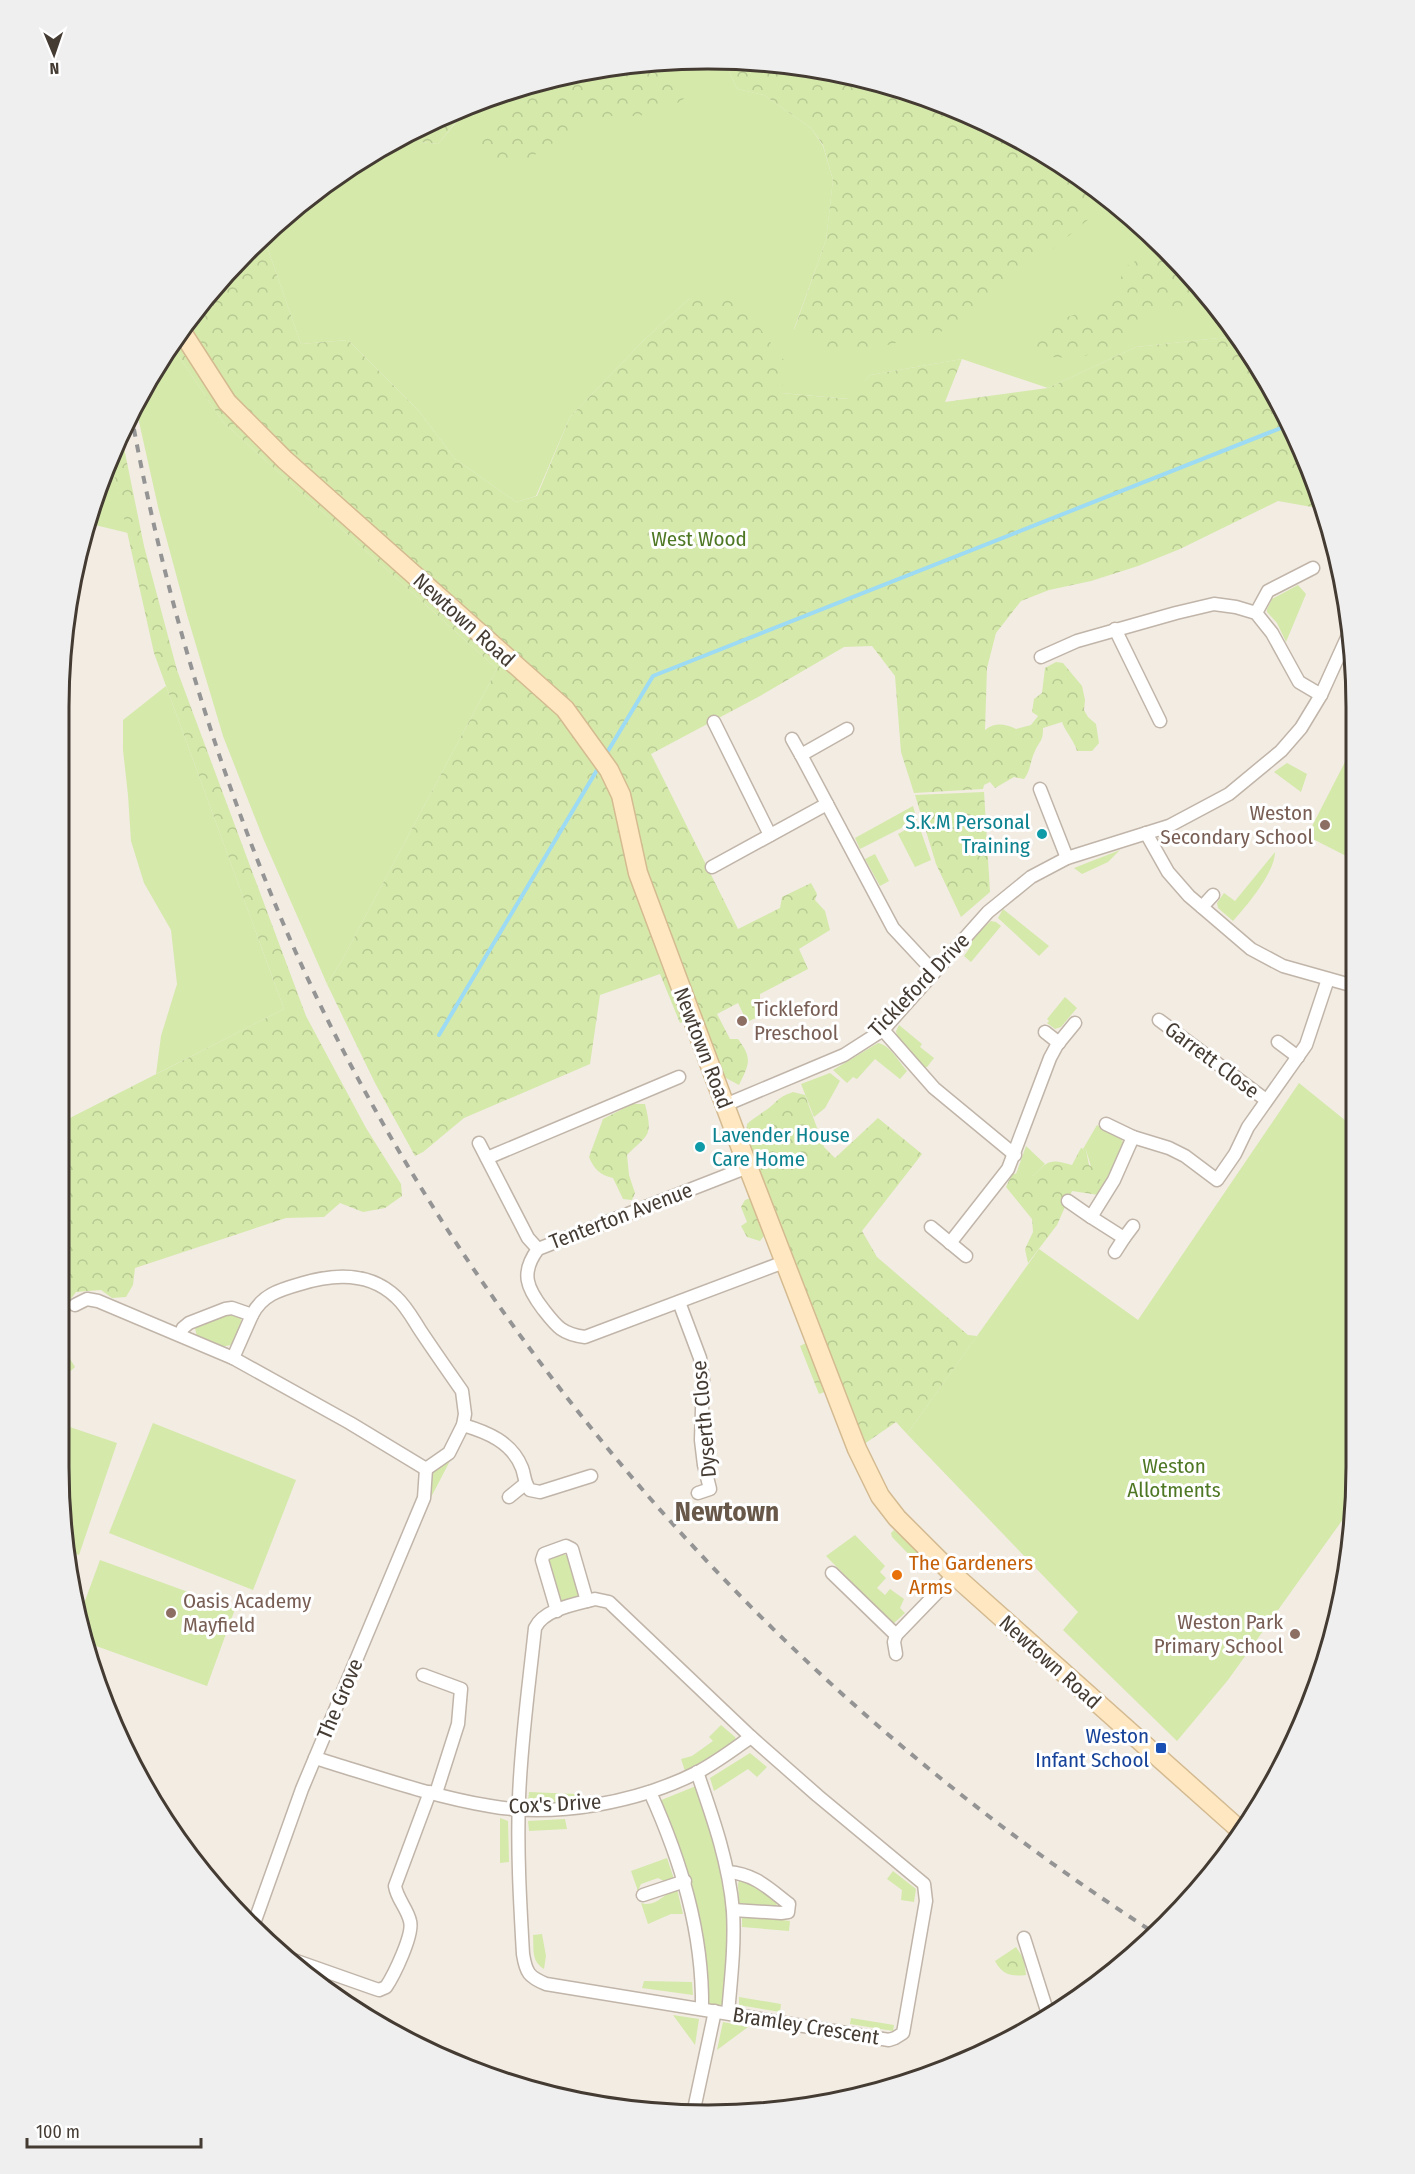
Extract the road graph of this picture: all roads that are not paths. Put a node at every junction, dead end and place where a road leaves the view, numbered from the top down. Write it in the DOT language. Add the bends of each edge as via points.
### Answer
graph roads {
  1 [pos="187,339"];
  2 [pos="1313,568"];
  3 [pos="1256,613"];
  4 [pos="1115,629"];
  5 [pos="1343,647"];
  6 [pos="1041,657"];
  7 [pos="1321,695"];
  8 [pos="1160,721"];
  9 [pos="714,722"];
  10 [pos="847,729"];
  11 [pos="792,739"];
  12 [pos="801,755"];
  13 [pos="1040,789"];
  14 [pos="827,804"];
  15 [pos="1146,833"];
  16 [pos="770,835"];
  17 [pos="1067,858"];
  18 [pos="712,867"];
  19 [pos="1213,894"];
  20 [pos="1202,907"];
  21 [pos="934,972"];
  22 [pos="1328,979"];
  23 [pos="1346,984"];
  24 [pos="1159,1020"];
  25 [pos="1075,1023"];
  26 [pos="883,1030"];
  27 [pos="1045,1032"];
  28 [pos="1278,1041"];
  29 [pos="1059,1043"];
  30 [pos="1298,1057"];
  31 [pos="679,1077"];
  32 [pos="1266,1100"];
  33 [pos="725,1105"];
  34 [pos="1106,1124"];
  35 [pos="1132,1137"];
  36 [pos="479,1143"];
  37 [pos="1015,1155"];
  38 [pos="487,1158"];
  39 [pos="748,1167"];
  40 [pos="1068,1202"];
  41 [pos="1091,1216"];
  42 [pos="1133,1226"];
  43 [pos="931,1227"];
  44 [pos="1124,1239"];
  45 [pos="950,1243"];
  46 [pos="538,1249"];
  47 [pos="1115,1252"];
  48 [pos="966,1256"];
  49 [pos="784,1262"];
  50 [pos="679,1302"];
  51 [pos="75,1305"];
  52 [pos="252,1315"];
  53 [pos="180,1335"];
  54 [pos="233,1358"];
  55 [pos="463,1425"];
  56 [pos="426,1469"];
  57 [pos="591,1476"];
  58 [pos="525,1484"];
  59 [pos="698,1493"];
  60 [pos="509,1497"];
  61 [pos="832,1573"];
  62 [pos="954,1575"];
  63 [pos="587,1601"];
  64 [pos="557,1611"];
  65 [pos="896,1635"];
  66 [pos="896,1654"];
  67 [pos="423,1676"];
  68 [pos="751,1737"];
  69 [pos="315,1758"];
  70 [pos="697,1772"];
  71 [pos="650,1792"];
  72 [pos="433,1793"];
  73 [pos="519,1810"];
  74 [pos="1235,1825"];
  75 [pos="728,1872"];
  76 [pos="685,1881"];
  77 [pos="643,1895"];
  78 [pos="733,1910"];
  79 [pos="256,1918"];
  80 [pos="1024,1938"];
  81 [pos="310,1966"];
  82 [pos="1046,2007"];
  83 [pos="708,2009"];
  84 [pos="728,2013"];
  85 [pos="694,2105"];
  1 -- 33 [label="street, Newtown Road" via="227,402 285,460 565,709 597,752 621,795 638,873"];
  2 -- 3 [label="street" via="1268,591"];
  3 -- 4 [label="street" via="1214,604"];
  3 -- 7 [label="street" via="1272,633 1299,682"];
  4 -- 6 [label="street"];
  4 -- 8 [label="street"];
  5 -- 7 [label="street, Tickleford Drive"];
  7 -- 15 [label="street, Tickleford Drive" via="1281,751 1229,794 1169,826"];
  9 -- 16 [label="street"];
  10 -- 12 [label="street"];
  11 -- 12 [label="street"];
  12 -- 14 [label="street"];
  13 -- 17 [label="street"];
  14 -- 16 [label="street"];
  14 -- 21 [label="street" via="893,928"];
  15 -- 17 [label="street, Tickleford Drive"];
  15 -- 20 [label="street" via="1168,872"];
  16 -- 18 [label="street"];
  17 -- 21 [label="street, Tickleford Drive" via="1031,877 998,903"];
  19 -- 20 [label="street"];
  20 -- 22 [label="street" via="1265,958"];
  21 -- 26 [label="street, Tickleford Drive"];
  22 -- 23 [label="street"];
  22 -- 30 [label="street" via="1311,1034"];
  24 -- 32 [label="street, Garrett Close"];
  25 -- 29 [label="street"];
  26 -- 33 [label="street, Tickleford Drive" via="844,1055"];
  26 -- 37 [label="street" via="934,1088"];
  27 -- 29 [label="street"];
  28 -- 30 [label="street"];
  29 -- 37 [label="street"];
  30 -- 32 [label="street"];
  31 -- 38 [label="street"];
  32 -- 35 [label="street" via="1217,1180 1185,1156"];
  33 -- 39 [label="street, Newtown Road"];
  34 -- 35 [label="street"];
  35 -- 41 [label="street" via="1114,1180"];
  36 -- 38 [label="street"];
  37 -- 45 [label="street"];
  38 -- 46 [label="street" via="528,1238"];
  39 -- 46 [label="street, Tenterton Avenue"];
  39 -- 49 [label="street, Newtown Road"];
  40 -- 41 [label="street"];
  41 -- 44 [label="street"];
  42 -- 44 [label="street"];
  43 -- 45 [label="street"];
  44 -- 47 [label="street"];
  45 -- 48 [label="street"];
  46 -- 50 [label="street, Tenterton Avenue" via="528,1269 530,1291 559,1329 571,1335 597,1334"];
  49 -- 50 [label="street, Tenterton Avenue"];
  49 -- 62 [label="street, Newtown Road" via="873,1482 897,1518"];
  50 -- 59 [label="street, Dyserth Close" via="702,1371 701,1440 710,1489"];
  51 -- 53 [label="street" via="87,1299 98,1300"];
  52 -- 53 [label="street" via="225,1308 189,1323"];
  52 -- 54 [label="street"];
  52 -- 55 [label="street" via="266,1297 334,1275 387,1289 405,1307 462,1392"];
  53 -- 54 [label="street"];
  54 -- 56 [label="street"];
  55 -- 56 [label="street" via="449,1454"];
  55 -- 58 [label="street" via="502,1442 522,1466"];
  56 -- 69 [label="street, The Grove" via="423,1498"];
  57 -- 58 [label="street" via="540,1492"];
  58 -- 60 [label="street"];
  61 -- 65 [label="street"];
  62 -- 65 [label="street"];
  62 -- 74 [label="street, Newtown Road"];
  63 -- 64 [label="street, Bramley Crescent"];
  63 -- 64 [label="street" via="572,1549 566,1546 544,1554 542,1560"];
  63 -- 68 [label="street, Bramley Crescent" via="609,1602"];
  64 -- 73 [label="street, Bramley Crescent" via="539,1620 535,1629"];
  65 -- 66 [label="street"];
  67 -- 72 [label="street" via="461,1689 458,1724"];
  68 -- 70 [label="street, Cox's Drive"];
  68 -- 84 [label="street, Bramley Crescent" via="921,1881 927,1896 903,2033 899,2036 889,2040"];
  69 -- 72 [label="street, Cox's Drive"];
  69 -- 79 [label="street, The Grove"];
  70 -- 71 [label="street, Cox's Drive"];
  70 -- 75 [label="street"];
  71 -- 73 [label="street, Cox's Drive" via="582,1807"];
  71 -- 76 [label="street"];
  72 -- 73 [label="street, Cox's Drive"];
  72 -- 81 [label="street" via="395,1886 411,1925 386,1987 379,1990"];
  73 -- 83 [label="street, Bramley Crescent" via="523,1954 525,1969 533,1978 546,1984"];
  75 -- 78 [label="street"];
  75 -- 78 [label="street" via="756,1878 789,1904 788,1912 781,1913"];
  76 -- 77 [label="street"];
  76 -- 83 [label="street"];
  78 -- 84 [label="street"];
  80 -- 82 [label="street"];
  83 -- 84 [label="street, Bramley Crescent"];
  83 -- 85 [label="street"];
}
